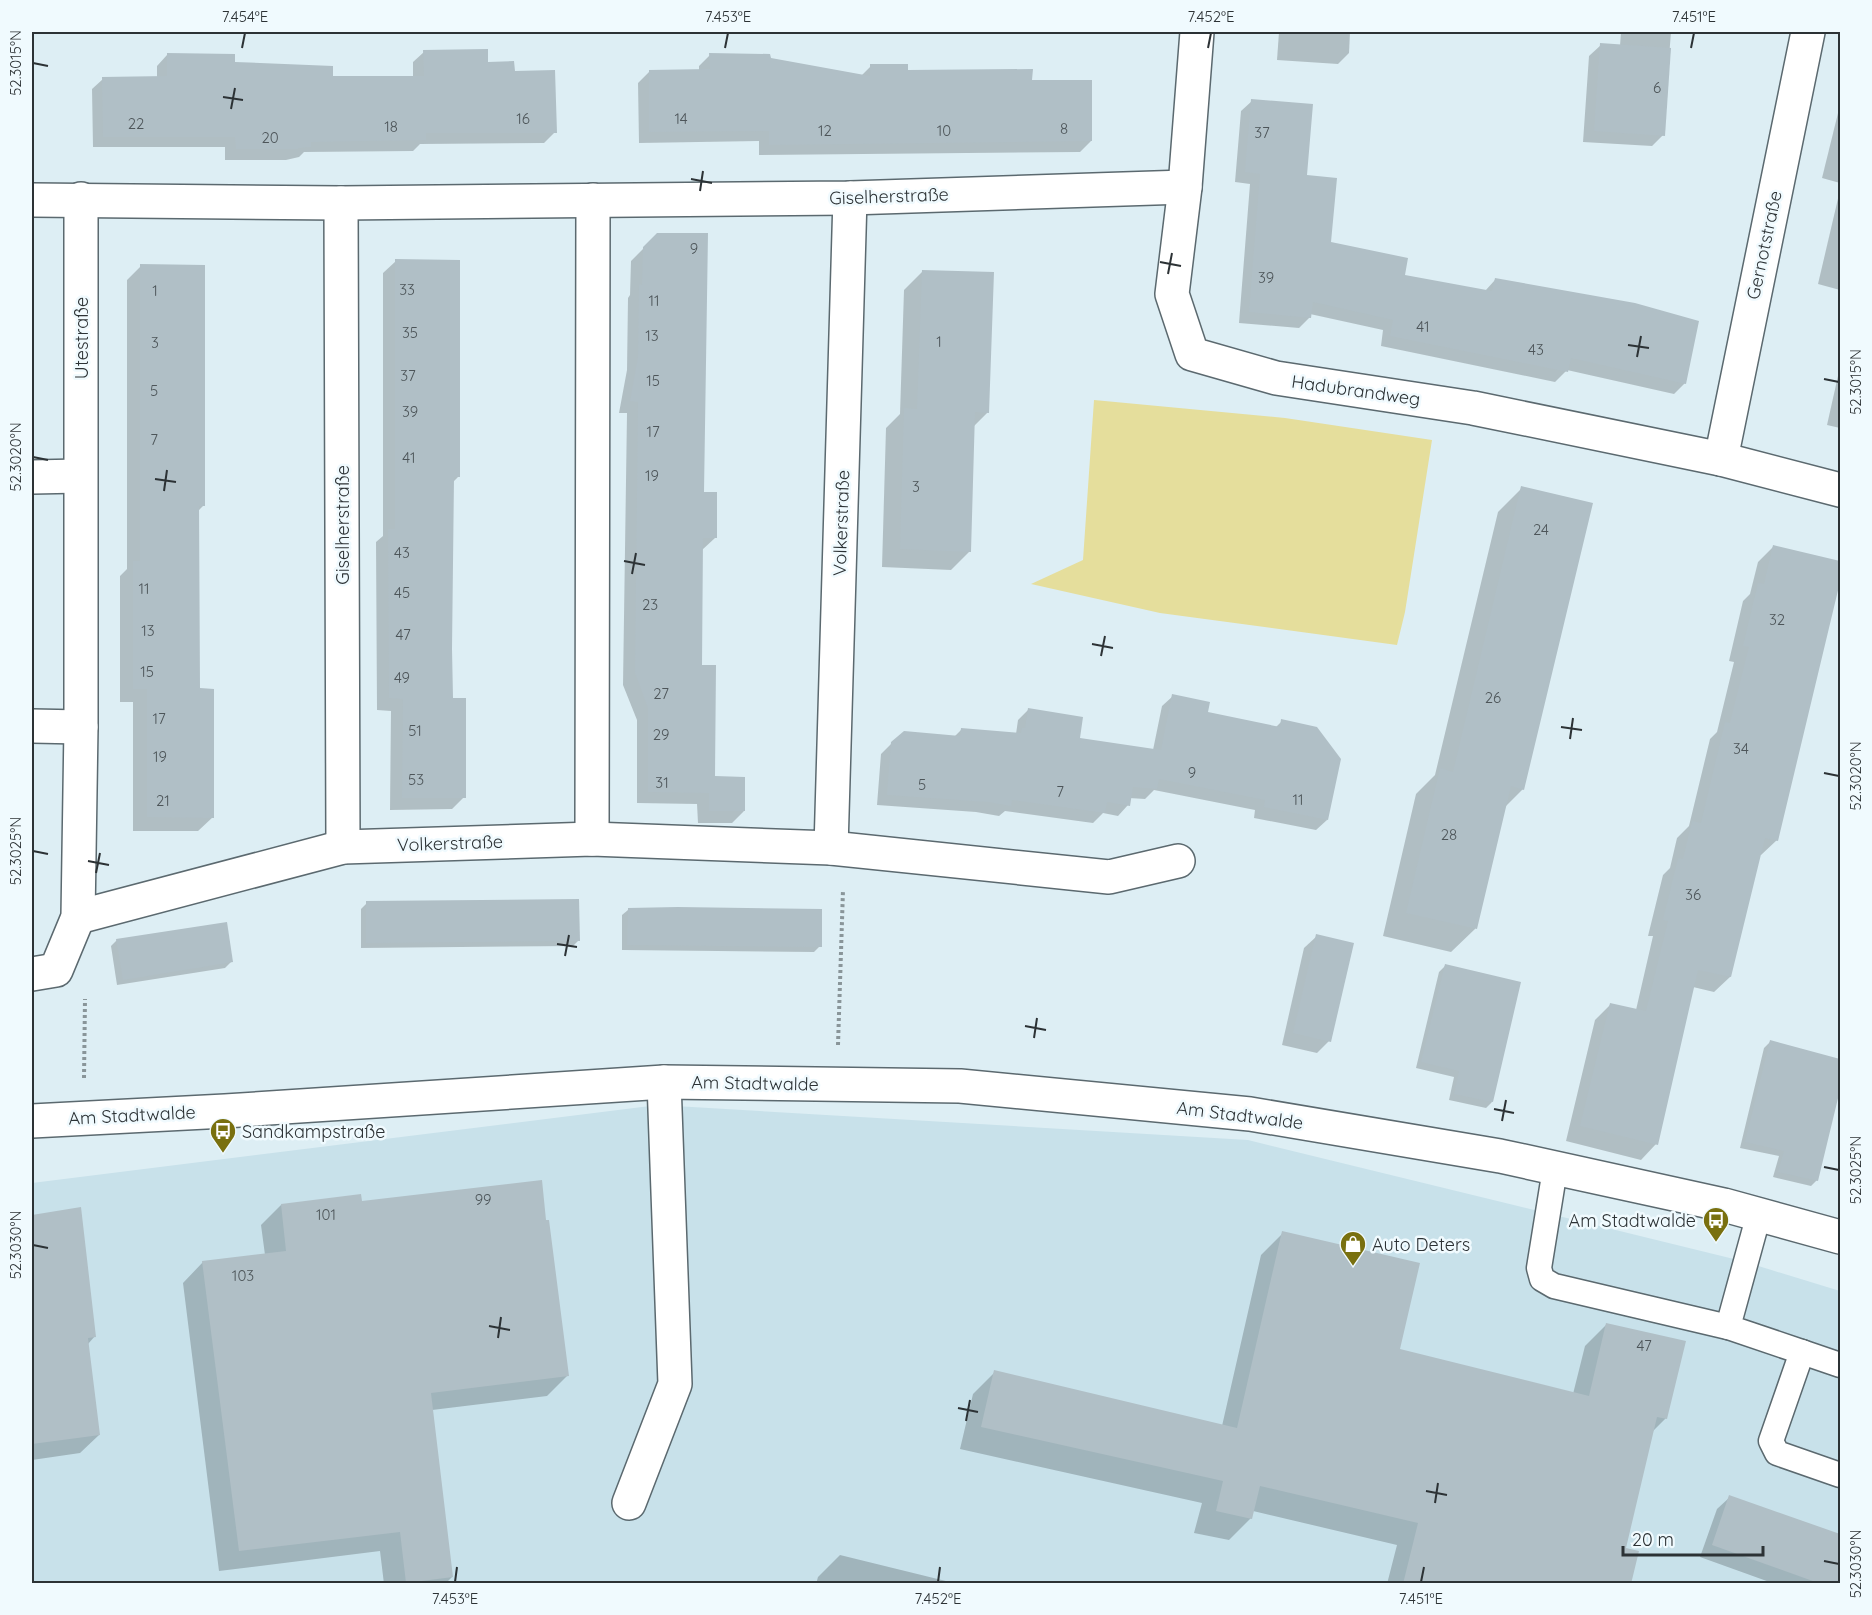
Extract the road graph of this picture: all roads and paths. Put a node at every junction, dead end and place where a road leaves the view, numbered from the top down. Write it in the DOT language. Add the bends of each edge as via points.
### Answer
graph roads {
  1 [pos="1197,32"];
  2 [pos="1808,32"];
  3 [pos="1185,187"];
  4 [pos="850,198"];
  5 [pos="81,199"];
  6 [pos="32,200"];
  7 [pos="593,200"];
  8 [pos="341,203"];
  9 [pos="1721,459"];
  10 [pos="80,476"];
  11 [pos="32,477"];
  12 [pos="1840,490"];
  13 [pos="32,726"];
  14 [pos="81,727"];
  15 [pos="592,839"];
  16 [pos="343,847"];
  17 [pos="838,849"];
  18 [pos="1178,861"];
  19 [pos="78,917"];
  20 [pos="45,968"];
  21 [pos="663,1082"];
  22 [pos="837,1084"];
  23 [pos="79,1118"];
  24 [pos="32,1121"];
  25 [pos="1555,1169"];
  26 [pos="1759,1214"];
  27 [pos="1840,1237"];
  28 [pos="1728,1327"];
  29 [pos="1802,1352"];
  30 [pos="1840,1365"];
  31 [pos="1840,1475"];
  32 [pos="629,1503"];
  1 -- 3 [label="street, Hadubrandweg"];
  2 -- 9 [label="street, Gernotstraße"];
  3 -- 4 [label="street, Giselherstraße"];
  3 -- 9 [label="street, Hadubrandweg" via="1172,294 1192,354 1276,378 1473,408"];
  4 -- 7 [label="street, Giselherstraße"];
  4 -- 17 [label="street, Volkerstraße"];
  5 -- 6 [label="street, Giselherstraße"];
  5 -- 8 [label="street, Giselherstraße"];
  5 -- 10 [label="street, Utestraße"];
  7 -- 8 [label="street, Giselherstraße"];
  7 -- 15 [label="street"];
  8 -- 16 [label="street, Giselherstraße"];
  9 -- 12 [label="street, Hadubrandweg"];
  10 -- 11 [label="street"];
  10 -- 14 [label="street, Utestraße"];
  13 -- 14 [label="street"];
  14 -- 19 [label="street, Utestraße"];
  15 -- 16 [label="street, Volkerstraße"];
  15 -- 17 [label="street, Volkerstraße"];
  16 -- 19 [label="street, Volkerstraße"];
  17 -- 18 [label="street, Volkerstraße" via="1109,877"];
  17 -- 22 [label="path"];
  19 -- 20 [label="street, Utestraße"];
  20 -- 23 [label="path" via="86,976"];
  21 -- 22 [label="street, Am Stadtwalde"];
  21 -- 23 [label="street, Am Stadtwalde"];
  21 -- 32 [label="street" via="675,1384"];
  22 -- 25 [label="street, Am Stadtwalde" via="960,1086 1250,1114 1500,1156"];
  23 -- 24 [label="street, Am Stadtwalde"];
  25 -- 26 [label="street, Am Stadtwalde"];
  25 -- 28 [label="lane" via="1539,1268 1542,1279 1554,1286"];
  26 -- 27 [label="street, Am Stadtwalde"];
  26 -- 28 [label="lane"];
  28 -- 29 [label="lane"];
  29 -- 30 [label="lane"];
  29 -- 31 [label="lane" via="1771,1441 1777,1453"];
}
